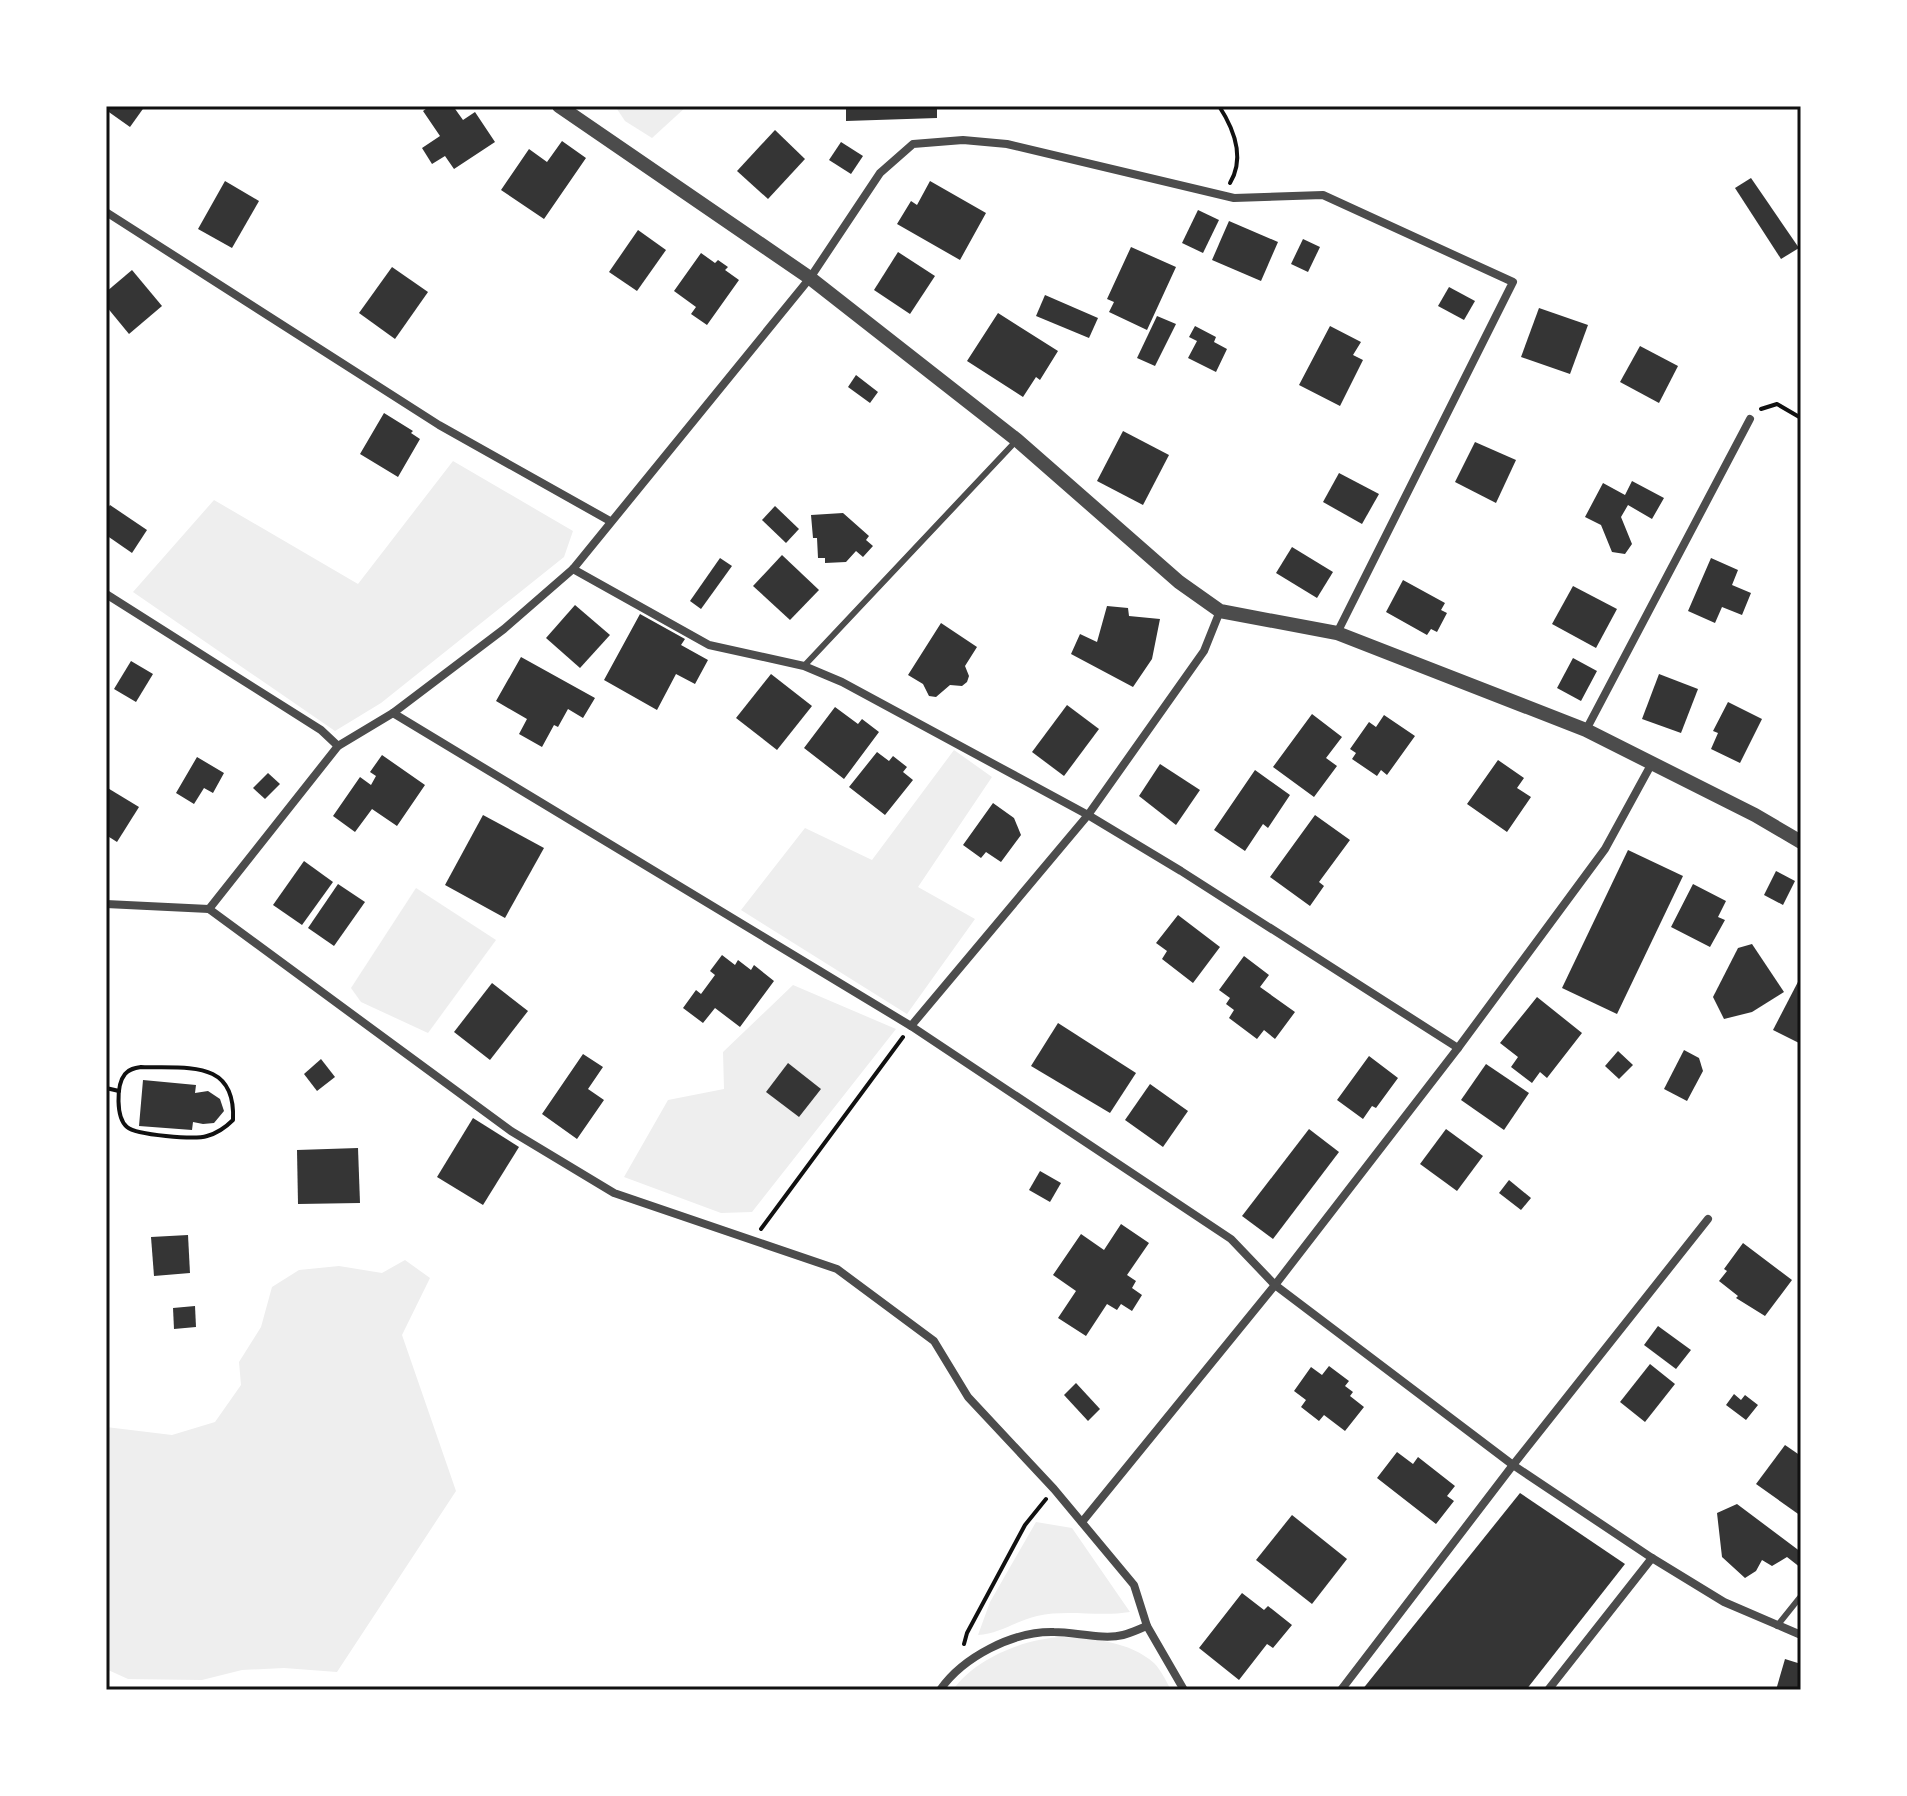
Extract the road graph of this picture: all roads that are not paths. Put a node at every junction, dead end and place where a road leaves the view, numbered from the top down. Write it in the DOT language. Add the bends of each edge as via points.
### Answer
graph roads {
  1 [pos="559,106"];
  2 [pos="106,212"];
  3 [pos="810,278"];
  4 [pos="1750,419"];
  5 [pos="1017,440"];
  6 [pos="610,521"];
  7 [pos="573,569"];
  8 [pos="106,594"];
  9 [pos="1220,611"];
  10 [pos="1337,633"];
  11 [pos="804,666"];
  12 [pos="393,713"];
  13 [pos="1586,730"];
  14 [pos="338,746"];
  15 [pos="1652,763"];
  16 [pos="1088,815"];
  17 [pos="1801,842"];
  18 [pos="106,904"];
  19 [pos="209,909"];
  20 [pos="911,1026"];
  21 [pos="1458,1048"];
  22 [pos="1708,1219"];
  23 [pos="1275,1285"];
  24 [pos="1513,1465"];
  25 [pos="1082,1522"];
  26 [pos="1652,1558"];
  27 [pos="1801,1596"];
  28 [pos="1147,1626"];
  29 [pos="1777,1626"];
  30 [pos="1801,1635"];
  31 [pos="940,1690"];
  32 [pos="1184,1690"];
  33 [pos="1341,1690"];
  34 [pos="1548,1690"];
  1 -- 3 [label="street"];
  2 -- 6 [label="street" via="439,425"];
  3 -- 5 [label="street"];
  3 -- 6 [label="street"];
  3 -- 10 [label="street" via="880,173 913,144 963,140 1007,144 1234,198 1323,195 1513,282"];
  4 -- 13 [label="street"];
  5 -- 9 [label="street" via="1179,582"];
  5 -- 11 [label="lane"];
  6 -- 7 [label="street"];
  7 -- 11 [label="street" via="709,645"];
  7 -- 12 [label="street"];
  8 -- 14 [label="street" via="321,730"];
  9 -- 10 [label="street"];
  9 -- 16 [label="street" via="1204,651"];
  10 -- 13 [label="street"];
  11 -- 16 [label="street"];
  12 -- 14 [label="street"];
  12 -- 20 [label="street"];
  13 -- 15 [label="street"];
  14 -- 19 [label="street"];
  15 -- 17 [label="street"];
  15 -- 21 [label="street" via="1605,849"];
  16 -- 20 [label="street"];
  16 -- 21 [label="street"];
  18 -- 19 [label="street"];
  19 -- 25 [label="street" via="511,1131 614,1193 837,1269 934,1341 968,1397"];
  20 -- 23 [label="street" via="1231,1239"];
  21 -- 23 [label="street"];
  22 -- 24 [label="street"];
  23 -- 24 [label="street"];
  23 -- 25 [label="street"];
  24 -- 26 [label="street"];
  24 -- 33 [label="street"];
  25 -- 28 [label="street" via="1134,1585"];
  26 -- 29 [label="street" via="1724,1602"];
  26 -- 34 [label="street"];
  27 -- 29 [label="lane"];
  28 -- 31 [label="street" via="1120,1636 1050,1631 1026,1636 960,1666"];
  28 -- 32 [label="street"];
  29 -- 30 [label="street"];
}
